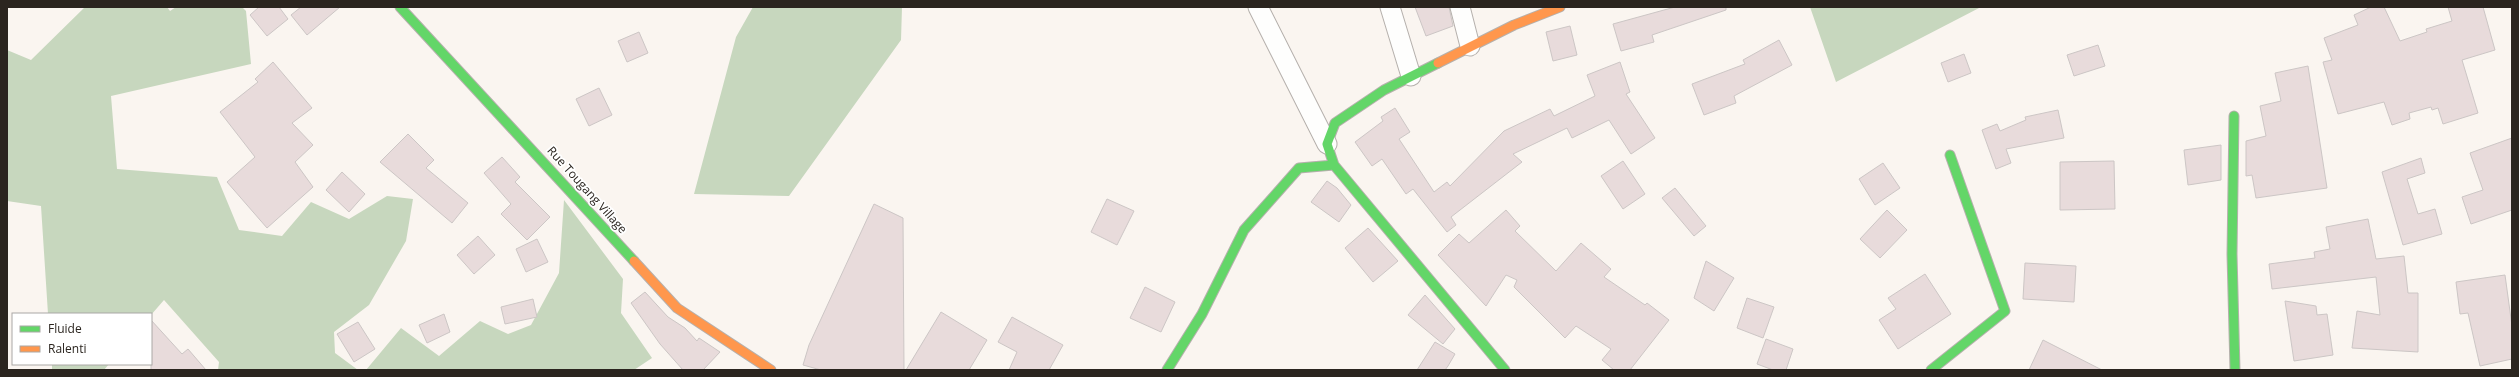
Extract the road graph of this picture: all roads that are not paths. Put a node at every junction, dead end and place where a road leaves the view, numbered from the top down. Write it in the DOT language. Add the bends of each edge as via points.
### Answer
graph roads {
  1 [pos="400,7"];
  2 [pos="1258,7"];
  3 [pos="1390,7"];
  4 [pos="1460,7"];
  5 [pos="1560,7"];
  6 [pos="1470,46"];
  7 [pos="1411,76"];
  8 [pos="2234,116"];
  9 [pos="1327,144"];
  10 [pos="1950,155"];
  11 [pos="1334,165"];
  12 [pos="771,370"];
  13 [pos="1167,370"];
  14 [pos="1505,370"];
  15 [pos="1931,370"];
  16 [pos="2235,370"];
  1 -- 12 [label="street, Rue Tougang Village" via="678,308"];
  2 -- 9 [label="street"];
  3 -- 7 [label="street"];
  4 -- 6 [label="street"];
  5 -- 6 [label="street"];
  6 -- 7 [label="street"];
  7 -- 9 [label="street" via="1384,90 1335,124"];
  8 -- 16 [label="street" via="2232,254"];
  9 -- 11 [label="street"];
  10 -- 15 [label="street" via="2005,311"];
  11 -- 13 [label="street" via="1299,168 1244,230 1202,314"];
  11 -- 14 [label="street"];
}
